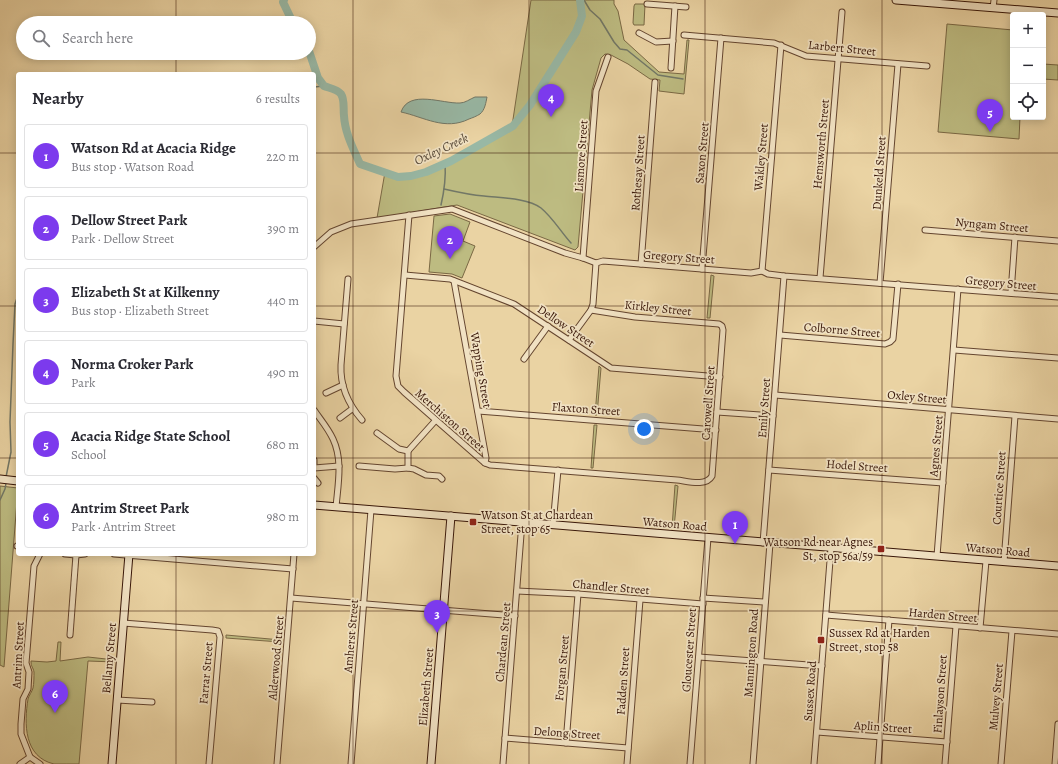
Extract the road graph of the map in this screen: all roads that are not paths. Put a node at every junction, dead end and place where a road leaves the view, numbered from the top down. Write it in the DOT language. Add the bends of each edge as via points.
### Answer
graph roads {
  1 [pos="896,0"];
  2 [pos="994,0"];
  3 [pos="647,4"];
  4 [pos="675,6"];
  5 [pos="686,7"];
  6 [pos="993,8"];
  7 [pos="842,12"];
  8 [pos="1058,13"];
  9 [pos="639,32"];
  10 [pos="684,35"];
  11 [pos="721,38"];
  12 [pos="673,40"];
  13 [pos="781,45"];
  14 [pos="608,57"];
  15 [pos="838,58"];
  16 [pos="898,64"];
  17 [pos="927,66"];
  18 [pos="671,68"];
  19 [pos="655,82"];
  20 [pos="409,215"];
  21 [pos="924,230"];
  22 [pos="1015,237"];
  23 [pos="1058,241"];
  24 [pos="316,245"];
  25 [pos="583,258"];
  26 [pos="596,263"];
  27 [pos="641,264"];
  28 [pos="702,269"];
  29 [pos="762,271"];
  30 [pos="404,276"];
  31 [pos="784,276"];
  32 [pos="820,278"];
  33 [pos="348,279"];
  34 [pos="454,281"];
  35 [pos="880,283"];
  36 [pos="898,284"];
  37 [pos="958,289"];
  38 [pos="1010,293"];
  39 [pos="1058,297"];
  40 [pos="591,310"];
  41 [pos="316,322"];
  42 [pos="344,324"];
  43 [pos="548,326"];
  44 [pos="722,326"];
  45 [pos="780,335"];
  46 [pos="569,340"];
  47 [pos="954,350"];
  48 [pos="1058,358"];
  49 [pos="524,359"];
  50 [pos="720,377"];
  51 [pos="343,385"];
  52 [pos="326,393"];
  53 [pos="775,395"];
  54 [pos="352,409"];
  55 [pos="949,410"];
  56 [pos="478,411"];
  57 [pos="717,412"];
  58 [pos="316,414"];
  59 [pos="773,416"];
  60 [pos="1015,416"];
  61 [pos="340,418"];
  62 [pos="1058,419"];
  63 [pos="362,420"];
  64 [pos="435,420"];
  65 [pos="716,430"];
  66 [pos="377,433"];
  67 [pos="408,451"];
  68 [pos="485,463"];
  69 [pos="339,466"];
  70 [pos="359,466"];
  71 [pos="316,468"];
  72 [pos="408,468"];
  73 [pos="558,470"];
  74 [pos="769,470"];
  75 [pos="442,479"];
  76 [pos="0,480"];
  77 [pos="316,480"];
  78 [pos="710,480"];
  79 [pos="15,481"];
  80 [pos="318,483"];
  81 [pos="943,483"];
  82 [pos="316,505"];
  83 [pos="336,507"];
  84 [pos="371,510"];
  85 [pos="451,516"];
  86 [pos="522,522"];
  87 [pos="553,525"];
  88 [pos="708,538"];
  89 [pos="766,543"];
  90 [pos="831,548"];
  91 [pos="39,556"];
  92 [pos="76,556"];
  93 [pos="129,556"];
  94 [pos="141,556"];
  95 [pos="294,556"];
  96 [pos="937,556"];
  97 [pos="986,560"];
  98 [pos="1004,562"];
  99 [pos="1058,566"];
  100 [pos="293,569"];
  101 [pos="517,591"];
  102 [pos="578,594"];
  103 [pos="291,598"];
  104 [pos="703,598"];
  105 [pos="640,600"];
  106 [pos="765,602"];
  107 [pos="364,604"];
  108 [pos="703,604"];
  109 [pos="443,611"];
  110 [pos="826,615"];
  111 [pos="515,616"];
  112 [pos="889,620"];
  113 [pos="123,622"];
  114 [pos="956,626"];
  115 [pos="980,628"];
  116 [pos="1012,631"];
  117 [pos="1058,634"];
  118 [pos="70,635"];
  119 [pos="699,657"];
  120 [pos="760,661"];
  121 [pos="822,666"];
  122 [pos="117,700"];
  123 [pos="152,702"];
  124 [pos="1058,724"];
  125 [pos="817,732"];
  126 [pos="880,737"];
  127 [pos="505,738"];
  128 [pos="947,742"];
  129 [pos="566,743"];
  130 [pos="628,748"];
  131 [pos="30,757"];
  132 [pos="20,764"];
  133 [pos="40,764"];
  134 [pos="112,764"];
  135 [pos="209,764"];
  136 [pos="277,764"];
  137 [pos="351,764"];
  138 [pos="431,764"];
  139 [pos="503,764"];
  140 [pos="627,764"];
  141 [pos="690,764"];
  142 [pos="753,764"];
  143 [pos="814,764"];
  144 [pos="878,764"];
  145 [pos="945,764"];
  146 [pos="1001,764"];
  147 [pos="1055,764"];
  1 -- 6 [label="street"];
  2 -- 6 [label="street"];
  3 -- 4 [label="street"];
  4 -- 5 [label="street"];
  4 -- 12 [label="street"];
  6 -- 8 [label="street"];
  7 -- 15 [label="street, Hemsworth Street"];
  9 -- 12 [label="street" via="656,42"];
  10 -- 11 [label="street, Larbert Street"];
  11 -- 13 [label="street, Larbert Street"];
  11 -- 28 [label="street, Saxon Street"];
  12 -- 18 [label="street"];
  13 -- 15 [label="street, Larbert Street" via="806,56"];
  13 -- 29 [label="street, Wakley Street"];
  14 -- 25 [label="street, Lismore Street" via="596,91"];
  15 -- 16 [label="street, Larbert Street"];
  15 -- 32 [label="street, Hemsworth Street"];
  16 -- 17 [label="street, Larbert Street"];
  16 -- 35 [label="street, Dunkeld Street"];
  19 -- 27 [label="street, Rothesay Street"];
  20 -- 24 [label="street, Gregory Street" via="341,227"];
  20 -- 25 [label="street, Gregory Street" via="452,209"];
  20 -- 30 [label="street, Merchiston Street"];
  21 -- 22 [label="street, Nyngam Street"];
  22 -- 23 [label="street, Nyngam Street"];
  22 -- 38 [label="street"];
  25 -- 26 [label="street, Gregory Street"];
  26 -- 27 [label="street, Gregory Street" via="603,261"];
  26 -- 40 [label="street"];
  27 -- 28 [label="street, Gregory Street"];
  28 -- 29 [label="street, Gregory Street" via="751,273"];
  29 -- 31 [label="street, Gregory Street"];
  30 -- 34 [label="street, Dellow Street"];
  30 -- 64 [label="street, Merchiston Street" via="396,376 398,386"];
  31 -- 32 [label="street, Gregory Street"];
  31 -- 45 [label="street, Emily Street"];
  32 -- 35 [label="street, Gregory Street"];
  33 -- 42 [label="street"];
  34 -- 43 [label="street, Dellow Street" via="514,304"];
  34 -- 56 [label="street, Wapping Street"];
  35 -- 36 [label="street, Gregory Street"];
  36 -- 37 [label="street, Gregory Street"];
  36 -- 45 [label="street, Colborne Street" via="893,339 886,344"];
  37 -- 38 [label="street, Gregory Street"];
  37 -- 47 [label="street, Agnes Street"];
  38 -- 39 [label="street, Gregory Street"];
  40 -- 44 [label="street, Kirkley Street"];
  40 -- 46 [label="street"];
  41 -- 42 [label="street"];
  42 -- 51 [label="street" via="341,366"];
  43 -- 46 [label="street, Dellow Street"];
  43 -- 49 [label="street"];
  44 -- 50 [label="street, Carowell Street"];
  45 -- 53 [label="street, Emily Street"];
  46 -- 50 [label="street, Dellow Street" via="612,368"];
  47 -- 48 [label="street"];
  47 -- 55 [label="street, Agnes Street"];
  50 -- 57 [label="street, Carowell Street"];
  51 -- 52 [label="street"];
  51 -- 54 [label="street"];
  53 -- 55 [label="street, Oxley Street"];
  53 -- 59 [label="street, Emily Street"];
  54 -- 61 [label="street"];
  54 -- 63 [label="street"];
  55 -- 60 [label="street, Oxley Street"];
  55 -- 81 [label="street, Agnes Street"];
  56 -- 65 [label="street, Flaxton Street"];
  56 -- 68 [label="street, Wapping Street"];
  57 -- 59 [label="street"];
  57 -- 65 [label="street, Carowell Street"];
  58 -- 69 [label="street" via="333,439"];
  59 -- 74 [label="street, Emily Street"];
  60 -- 62 [label="street, Oxley Street"];
  60 -- 98 [label="street, Courtice Street"];
  64 -- 67 [label="street"];
  64 -- 68 [label="street, Merchiston Street"];
  65 -- 78 [label="street, Carowell Street"];
  66 -- 67 [label="street" via="399,449"];
  67 -- 72 [label="street"];
  68 -- 73 [label="street, Merchiston Street"];
  69 -- 71 [label="street"];
  69 -- 83 [label="street"];
  70 -- 72 [label="street"];
  72 -- 75 [label="street" via="426,475 440,476"];
  73 -- 78 [label="street, Merchiston Street" via="705,482"];
  73 -- 87 [label="street"];
  74 -- 81 [label="street, Hodel Street"];
  74 -- 89 [label="street, Emily Street"];
  76 -- 79 [label="street"];
  77 -- 80 [label="street"];
  81 -- 96 [label="street, Agnes Street"];
  82 -- 83 [label="street, Watson Road"];
  83 -- 84 [label="street, Watson Road"];
  84 -- 85 [label="street, Watson Road"];
  84 -- 107 [label="street, Amherst Street"];
  85 -- 86 [label="street, Watson Road"];
  85 -- 109 [label="street, Elizabeth Street"];
  86 -- 87 [label="street, Watson Road"];
  86 -- 101 [label="street, Chardean Street"];
  87 -- 88 [label="street, Watson Road"];
  88 -- 89 [label="street, Watson Road"];
  88 -- 104 [label="street, Gloucester Street"];
  89 -- 90 [label="street, Watson Road"];
  89 -- 106 [label="street, Mannington Road"];
  90 -- 96 [label="street, Watson Road"];
  90 -- 110 [label="street, Sussex Road"];
  91 -- 131 [label="street, Antrim Street" via="34,566 26,663 29,672 28,689 23,699 21,724"];
  92 -- 118 [label="street"];
  93 -- 113 [label="street, Bellamy Street"];
  94 -- 100 [label="street"];
  95 -- 100 [label="street, Alderwood Street"];
  96 -- 97 [label="street, Watson Road"];
  97 -- 98 [label="street, Watson Road"];
  97 -- 115 [label="street"];
  98 -- 99 [label="street, Watson Road"];
  100 -- 103 [label="street, Alderwood Street"];
  101 -- 102 [label="street, Chandler Street"];
  101 -- 111 [label="street, Chardean Street"];
  102 -- 105 [label="street, Chandler Street"];
  102 -- 129 [label="street, Forgan Street"];
  103 -- 107 [label="street"];
  103 -- 136 [label="street, Alderwood Street"];
  104 -- 106 [label="street"];
  104 -- 108 [label="street, Gloucester Street"];
  105 -- 108 [label="street, Chandler Street"];
  105 -- 130 [label="street, Fadden Street"];
  106 -- 120 [label="street, Mannington Road"];
  107 -- 109 [label="street"];
  107 -- 137 [label="street, Amherst Street"];
  108 -- 119 [label="street, Gloucester Street"];
  109 -- 111 [label="street"];
  109 -- 138 [label="street, Elizabeth Street"];
  110 -- 112 [label="street, Harden Street"];
  110 -- 121 [label="street, Sussex Road"];
  111 -- 127 [label="street, Chardean Street"];
  112 -- 114 [label="street, Harden Street"];
  112 -- 126 [label="street"];
  113 -- 122 [label="street, Bellamy Street"];
  113 -- 135 [label="street, Farrar Street" via="218,631 220,637"];
  114 -- 115 [label="street, Harden Street"];
  114 -- 128 [label="street, Finlayson Street"];
  115 -- 116 [label="street, Harden Street"];
  116 -- 117 [label="street, Harden Street"];
  116 -- 146 [label="street, Mulvey Street"];
  119 -- 120 [label="street"];
  119 -- 141 [label="street, Gloucester Street"];
  120 -- 121 [label="street"];
  120 -- 142 [label="street, Mannington Road"];
  121 -- 125 [label="street, Sussex Road"];
  122 -- 123 [label="street"];
  122 -- 134 [label="street, Bellamy Street"];
  124 -- 147 [label="street"];
  125 -- 126 [label="street, Aplin Street"];
  125 -- 143 [label="street, Sussex Road"];
  126 -- 128 [label="street, Aplin Street"];
  126 -- 144 [label="street"];
  127 -- 129 [label="street, Delong Street"];
  127 -- 139 [label="street, Chardean Street"];
  128 -- 145 [label="street, Finlayson Street"];
  129 -- 130 [label="street, Delong Street"];
  130 -- 140 [label="street, Fadden Street"];
  131 -- 132 [label="street"];
  131 -- 133 [label="street"];
}
